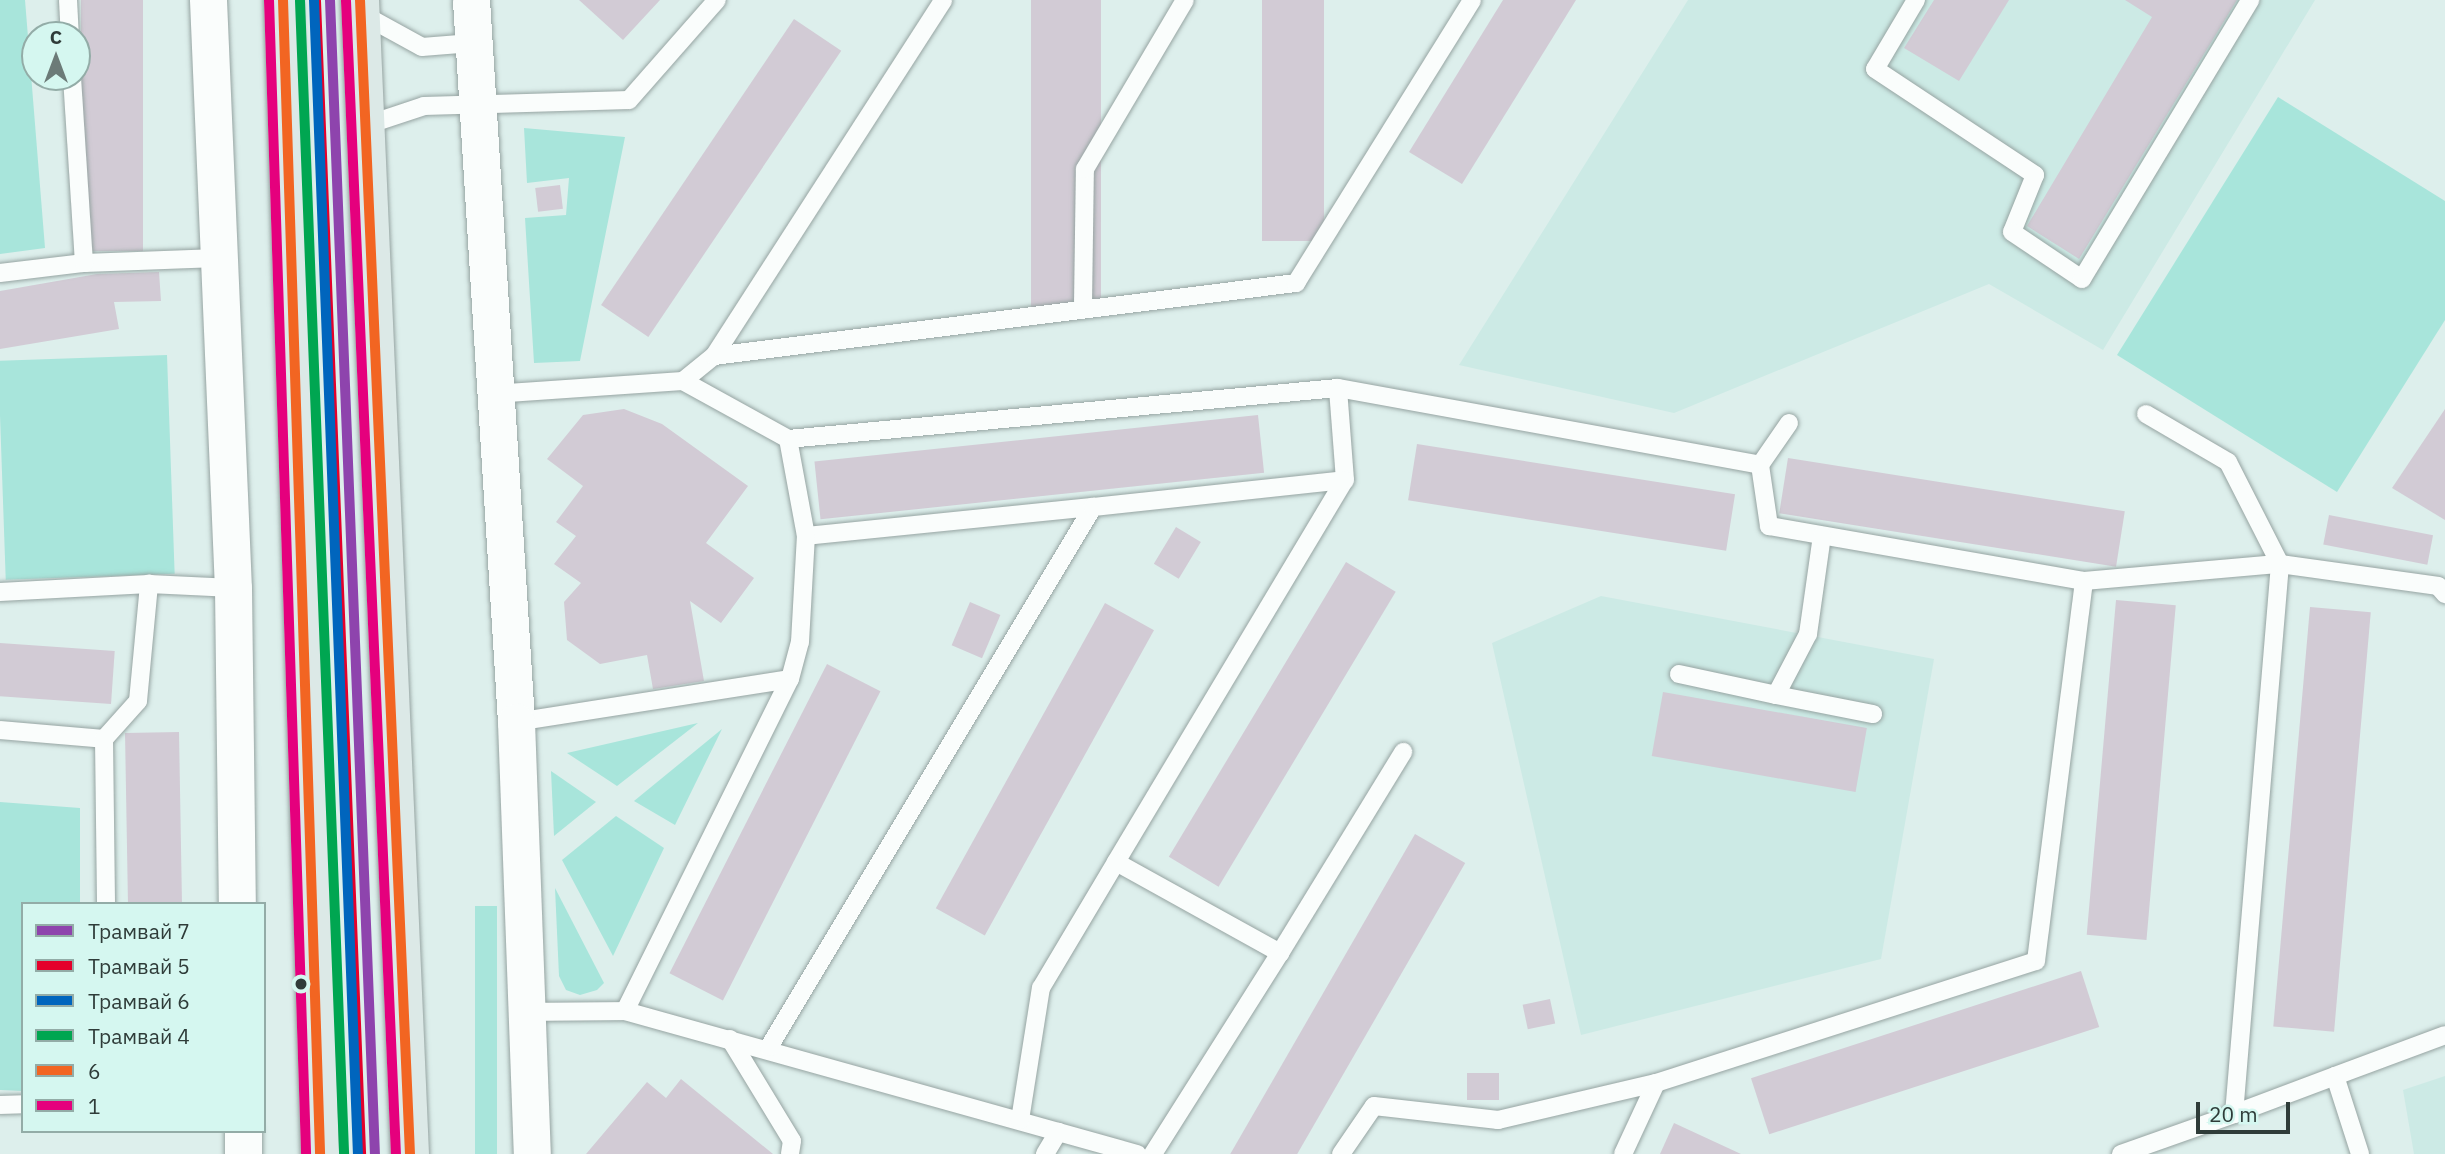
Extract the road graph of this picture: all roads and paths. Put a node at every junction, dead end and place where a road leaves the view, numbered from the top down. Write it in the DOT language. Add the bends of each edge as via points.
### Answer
graph roads {
  1 [pos="68,0"];
  2 [pos="208,0"];
  3 [pos="284,0"];
  4 [pos="471,0"];
  5 [pos="717,0"];
  6 [pos="943,0"];
  7 [pos="1185,0"];
  8 [pos="1472,0"];
  9 [pos="1916,0"];
  10 [pos="2250,0"];
  11 [pos="360,6"];
  12 [pos="69,21"];
  13 [pos="472,43"];
  14 [pos="73,91"];
  15 [pos="475,103"];
  16 [pos="364,126"];
  17 [pos="218,258"];
  18 [pos="84,263"];
  19 [pos="0,273"];
  20 [pos="1083,306"];
  21 [pos="714,356"];
  22 [pos="683,382"];
  23 [pos="1338,388"];
  24 [pos="491,394"];
  25 [pos="2146,414"];
  26 [pos="1789,423"];
  27 [pos="788,439"];
  28 [pos="1760,465"];
  29 [pos="1346,480"];
  30 [pos="1093,508"];
  31 [pos="806,536"];
  32 [pos="1822,536"];
  33 [pos="2280,564"];
  34 [pos="2084,581"];
  35 [pos="149,584"];
  36 [pos="233,588"];
  37 [pos="0,592"];
  38 [pos="2445,594"];
  39 [pos="1679,674"];
  40 [pos="790,679"];
  41 [pos="1776,695"];
  42 [pos="1873,714"];
  43 [pos="516,722"];
  44 [pos="0,730"];
  45 [pos="104,739"];
  46 [pos="1403,752"];
  47 [pos="1115,862"];
  48 [pos="106,902"];
  49 [pos="237,902"];
  50 [pos="1280,953"];
  51 [pos="625,1011"];
  52 [pos="527,1012"];
  53 [pos="2445,1035"];
  54 [pos="730,1039"];
  55 [pos="769,1047"];
  56 [pos="2335,1076"];
  57 [pos="1656,1083"];
  58 [pos="21,1104"];
  59 [pos="0,1105"];
  60 [pos="2234,1114"];
  61 [pos="1020,1120"];
  62 [pos="1058,1132"];
  63 [pos="243,1133"];
  64 [pos="243,1154"];
  65 [pos="320,1154"];
  66 [pos="410,1154"];
  67 [pos="532,1154"];
  68 [pos="790,1154"];
  69 [pos="1045,1154"];
  70 [pos="1138,1154"];
  71 [pos="1153,1154"];
  72 [pos="1341,1154"];
  73 [pos="1623,1154"];
  74 [pos="2121,1154"];
  75 [pos="2360,1154"];
  1 -- 12 [label="lane"];
  2 -- 17 [label="street"];
  3 -- 65 [label="highway"];
  4 -- 13 [label="street"];
  5 -- 15 [label="lane" via="629,100"];
  6 -- 21 [label="lane"];
  7 -- 20 [label="lane" via="1085,169"];
  8 -- 20 [label="lane" via="1296,283"];
  9 -- 10 [label="lane" via="1875,69 2035,175 2012,232 2082,279"];
  11 -- 13 [label="lane" via="422,47"];
  11 -- 16 [label="highway"];
  13 -- 15 [label="street"];
  14 -- 18 [label="lane"];
  15 -- 16 [label="lane" via="424,106"];
  15 -- 24 [label="street"];
  16 -- 66 [label="highway"];
  17 -- 18 [label="lane"];
  17 -- 36 [label="street"];
  18 -- 19 [label="lane"];
  20 -- 21 [label="lane"];
  21 -- 22 [label="lane"];
  22 -- 24 [label="lane"];
  22 -- 27 [label="lane"];
  23 -- 27 [label="lane"];
  23 -- 28 [label="lane"];
  23 -- 29 [label="lane"];
  24 -- 43 [label="street"];
  25 -- 33 [label="lane" via="2228,462"];
  26 -- 28 [label="lane"];
  27 -- 31 [label="lane"];
  28 -- 32 [label="lane" via="1769,526"];
  29 -- 30 [label="lane"];
  29 -- 47 [label="lane"];
  30 -- 31 [label="lane"];
  30 -- 55 [label="lane"];
  31 -- 40 [label="lane" via="800,642"];
  32 -- 34 [label="lane"];
  32 -- 41 [label="lane" via="1808,634"];
  33 -- 34 [label="lane"];
  33 -- 38 [label="lane" via="2438,586"];
  33 -- 60 [label="lane"];
  34 -- 57 [label="lane" via="2036,961"];
  35 -- 36 [label="lane"];
  35 -- 37 [label="lane"];
  35 -- 45 [label="lane" via="138,701"];
  36 -- 49 [label="street"];
  39 -- 41 [label="lane"];
  40 -- 43 [label="lane"];
  40 -- 51 [label="lane"];
  41 -- 42 [label="lane"];
  43 -- 52 [label="street"];
  44 -- 45 [label="lane"];
  45 -- 48 [label="lane"];
  46 -- 50 [label="lane"];
  47 -- 50 [label="lane"];
  47 -- 61 [label="lane" via="1041,988"];
  50 -- 71 [label="lane"];
  51 -- 52 [label="lane"];
  51 -- 54 [label="lane"];
  52 -- 67 [label="street"];
  53 -- 56 [label="lane"];
  54 -- 55 [label="lane"];
  54 -- 68 [label="lane" via="792,1141"];
  55 -- 61 [label="lane"];
  56 -- 60 [label="lane"];
  56 -- 75 [label="lane"];
  57 -- 72 [label="lane" via="1498,1120 1374,1107"];
  57 -- 73 [label="lane"];
  58 -- 59 [label="lane"];
  60 -- 74 [label="lane"];
  61 -- 62 [label="lane"];
  62 -- 69 [label="lane"];
  62 -- 70 [label="lane"];
  63 -- 64 [label="street"];
}
